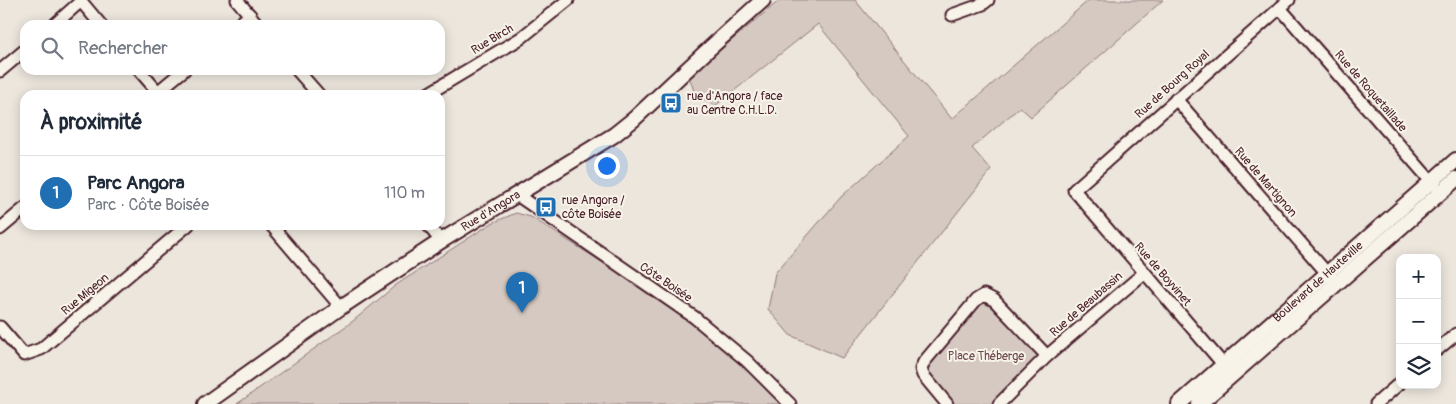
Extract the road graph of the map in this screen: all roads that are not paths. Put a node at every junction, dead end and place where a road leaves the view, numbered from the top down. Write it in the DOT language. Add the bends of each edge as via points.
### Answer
graph roads {
  1 [pos="237,0"];
  2 [pos="763,0"];
  3 [pos="988,0"];
  4 [pos="80,1"];
  5 [pos="560,2"];
  6 [pos="1284,4"];
  7 [pos="250,15"];
  8 [pos="952,16"];
  9 [pos="59,20"];
  10 [pos="97,20"];
  11 [pos="244,20"];
  12 [pos="254,20"];
  13 [pos="20,54"];
  14 [pos="0,71"];
  15 [pos="143,75"];
  16 [pos="178,75"];
  17 [pos="301,75"];
  18 [pos="153,90"];
  19 [pos="161,90"];
  20 [pos="315,90"];
  21 [pos="434,90"];
  22 [pos="1176,99"];
  23 [pos="1456,160"];
  24 [pos="1456,179"];
  25 [pos="1431,181"];
  26 [pos="1074,190"];
  27 [pos="1441,192"];
  28 [pos="517,195"];
  29 [pos="20,212"];
  30 [pos="0,229"];
  31 [pos="182,230"];
  32 [pos="275,230"];
  33 [pos="432,230"];
  34 [pos="442,241"];
  35 [pos="1144,273"];
  36 [pos="1331,279"];
  37 [pos="341,307"];
  38 [pos="0,326"];
  39 [pos="1456,334"];
  40 [pos="1441,347"];
  41 [pos="1047,356"];
  42 [pos="1228,370"];
  43 [pos="1396,386"];
  44 [pos="205,404"];
  45 [pos="790,404"];
  46 [pos="947,404"];
  47 [pos="1000,404"];
  48 [pos="1179,404"];
  49 [pos="1199,404"];
  50 [pos="1376,404"];
  1 -- 7 [label="street"];
  2 -- 28 [label="street, Rue d'Angora" via="614,135"];
  3 -- 8 [label="street"];
  4 -- 9 [label="street"];
  4 -- 10 [label="street"];
  5 -- 21 [label="street, Rue Birch" via="521,38"];
  6 -- 22 [label="street, Rue de Bourg Royal"];
  6 -- 25 [label="street, Rue de Roquetaillade"];
  7 -- 11 [label="street"];
  7 -- 12 [label="street"];
  13 -- 14 [label="street"];
  15 -- 18 [label="street"];
  16 -- 19 [label="street"];
  17 -- 20 [label="street"];
  22 -- 26 [label="street, Rue de Bourg Royal"];
  22 -- 36 [label="street, Rue de Martignon"];
  23 -- 25 [label="street, Boulevard de Hauteville"];
  24 -- 27 [label="street, Boulevard de Hauteville"];
  25 -- 27 [label="street, Rue de Roquetaillade"];
  25 -- 36 [label="street, Boulevard de Hauteville"];
  26 -- 35 [label="street, Rue de Boyvinet"];
  27 -- 36 [label="street, Boulevard de Hauteville"];
  28 -- 34 [label="street, Rue d'Angora"];
  28 -- 45 [label="street, Côte Boisée" via="694,317 747,361"];
  29 -- 30 [label="street"];
  31 -- 38 [label="street, Rue Migeon" via="41,350 24,355"];
  32 -- 37 [label="street"];
  33 -- 34 [label="street"];
  34 -- 37 [label="street, Rue d'Angora"];
  35 -- 41 [label="street, Rue de Beaubassin"];
  35 -- 42 [label="street, Rue de Boyvinet"];
  36 -- 42 [label="street, Boulevard de Hauteville"];
  37 -- 44 [label="street, Rue d'Angora"];
  39 -- 40 [label="street"];
  41 -- 46 [label="street, Rue de Beaubassin" via="994,300 984,296 976,300 941,341 921,370"];
  41 -- 47 [label="street, Rue de Beaubassin"];
  42 -- 48 [label="street, Boulevard de Hauteville"];
  42 -- 49 [label="street, Boulevard de Hauteville"];
  43 -- 50 [label="street"];
}
